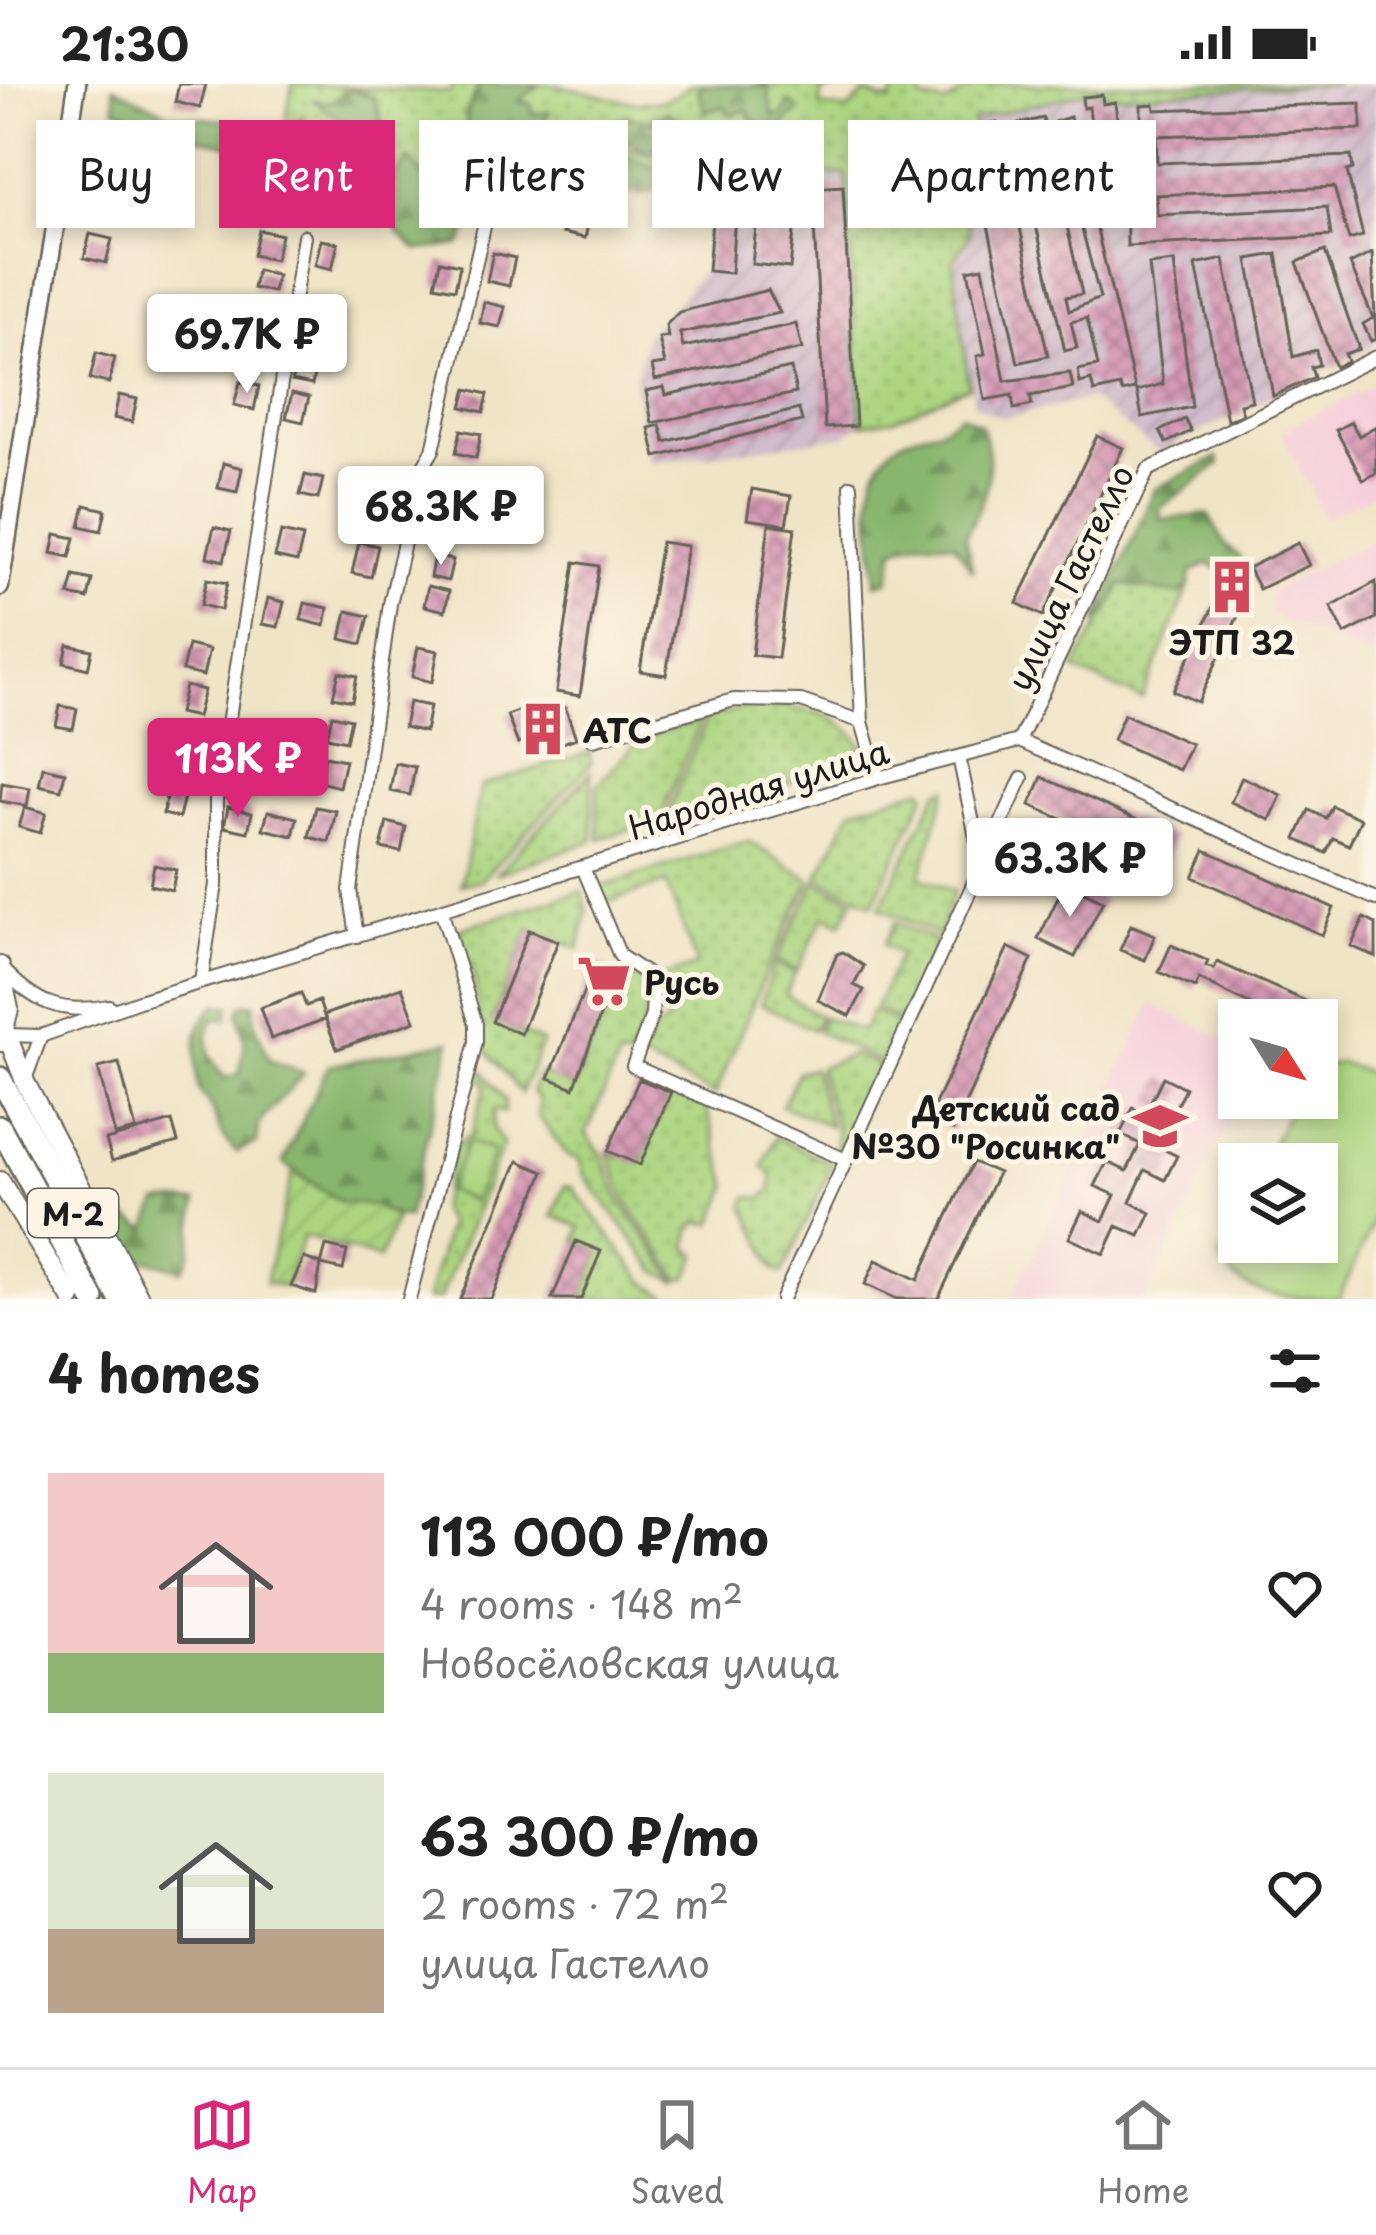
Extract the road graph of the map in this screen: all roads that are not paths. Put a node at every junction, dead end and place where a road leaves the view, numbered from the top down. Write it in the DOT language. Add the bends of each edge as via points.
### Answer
graph roads {
  1 [pos="77,84"];
  2 [pos="483,228"];
  3 [pos="304,236"];
  4 [pos="1376,357"];
  5 [pos="850,486"];
  6 [pos="0,587"];
  7 [pos="862,722"];
  8 [pos="593,739"];
  9 [pos="1019,741"];
  10 [pos="958,757"];
  11 [pos="878,778"];
  12 [pos="1022,778"];
  13 [pos="982,865"];
  14 [pos="584,870"];
  15 [pos="1376,899"];
  16 [pos="442,913"];
  17 [pos="357,936"];
  18 [pos="0,966"];
  19 [pos="201,982"];
  20 [pos="140,1001"];
  21 [pos="41,1036"];
  22 [pos="3,1039"];
  23 [pos="0,1078"];
  24 [pos="26,1084"];
  25 [pos="11,1130"];
  26 [pos="846,1160"];
  27 [pos="0,1181"];
  28 [pos="72,1299"];
  29 [pos="93,1299"];
  30 [pos="120,1299"];
  31 [pos="140,1299"];
  32 [pos="409,1299"];
  33 [pos="782,1299"];
  1 -- 6 [label="street"];
  2 -- 17 [label="street" via="390,604 350,890"];
  3 -- 19 [label="street" via="216,801 216,884"];
  4 -- 9 [label="street, улица Гастелло" via="1148,470"];
  5 -- 7 [label="street"];
  7 -- 8 [label="street" via="801,701 734,700"];
  7 -- 11 [label="street"];
  9 -- 10 [label="street, Народная улица"];
  9 -- 15 [label="street"];
  10 -- 11 [label="street, Народная улица"];
  10 -- 13 [label="street"];
  11 -- 14 [label="street, Народная улица"];
  12 -- 13 [label="street"];
  13 -- 26 [label="street"];
  14 -- 16 [label="street, Народная улица"];
  14 -- 26 [label="street" via="620,956 654,979 652,1015 633,1066"];
  16 -- 17 [label="street, Народная улица"];
  16 -- 32 [label="street" via="476,1042"];
  17 -- 19 [label="street, Народная улица"];
  18 -- 20 [label="street" via="46,1006 75,1012"];
  18 -- 22 [label="main road" via="7,990"];
  19 -- 20 [label="street, Народная улица"];
  20 -- 21 [label="street"];
  21 -- 22 [label="street"];
  21 -- 24 [label="street"];
  22 -- 24 [label="main road, М-2"];
  23 -- 25 [label="main road, М-2"];
  24 -- 31 [label="main road, М-2"];
  25 -- 29 [label="main road, М-2"];
  25 -- 30 [label="main road, М-2"];
  26 -- 33 [label="street"];
  27 -- 28 [label="main road, М-2"];
}
